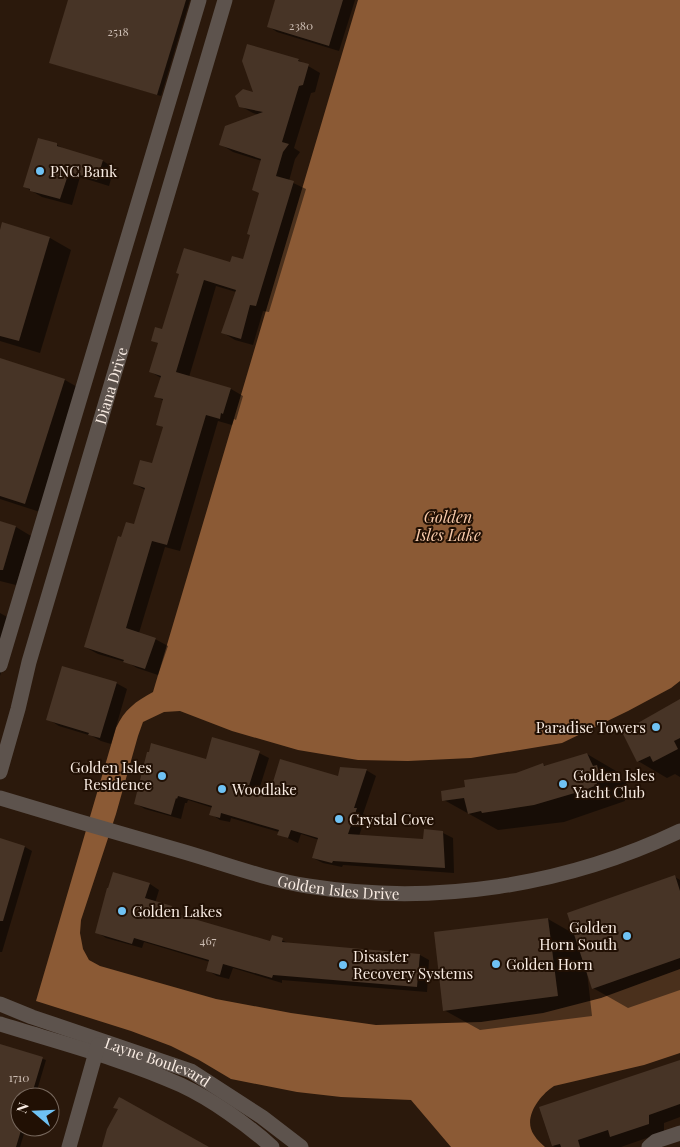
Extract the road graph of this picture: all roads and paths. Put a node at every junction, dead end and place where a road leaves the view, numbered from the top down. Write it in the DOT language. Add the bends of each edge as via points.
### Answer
graph roads {
  1 [pos="199,0"];
  2 [pos="225,0"];
  3 [pos="194,16"];
  4 [pos="218,23"];
  5 [pos="0,665"];
  6 [pos="0,772"];
  7 [pos="0,798"];
  8 [pos="680,831"];
  9 [pos="0,1004"];
  10 [pos="0,1024"];
  11 [pos="98,1046"];
  12 [pos="220,1100"];
  13 [pos="680,1134"];
  14 [pos="69,1147"];
  15 [pos="272,1147"];
  16 [pos="301,1147"];
  17 [pos="649,1147"];
  1 -- 3 [label="street, Diana Drive"];
  2 -- 4 [label="street, Diana Drive"];
  3 -- 4 [label="street"];
  3 -- 5 [label="street, Diana Drive"];
  4 -- 6 [label="street, Diana Drive" via="29,662"];
  7 -- 8 [label="street, Golden Isles Drive" via="280,881 333,889 410,894 527,882 608,861"];
  9 -- 11 [label="street, Layne Boulevard"];
  10 -- 11 [label="street, Layne Boulevard"];
  11 -- 12 [label="street, Layne Boulevard" via="182,1086"];
  11 -- 14 [label="street"];
  12 -- 15 [label="street, Layne Boulevard"];
  12 -- 16 [label="street, Layne Boulevard" via="262,1117"];
  13 -- 17 [label="street" via="656,1141"];
}
